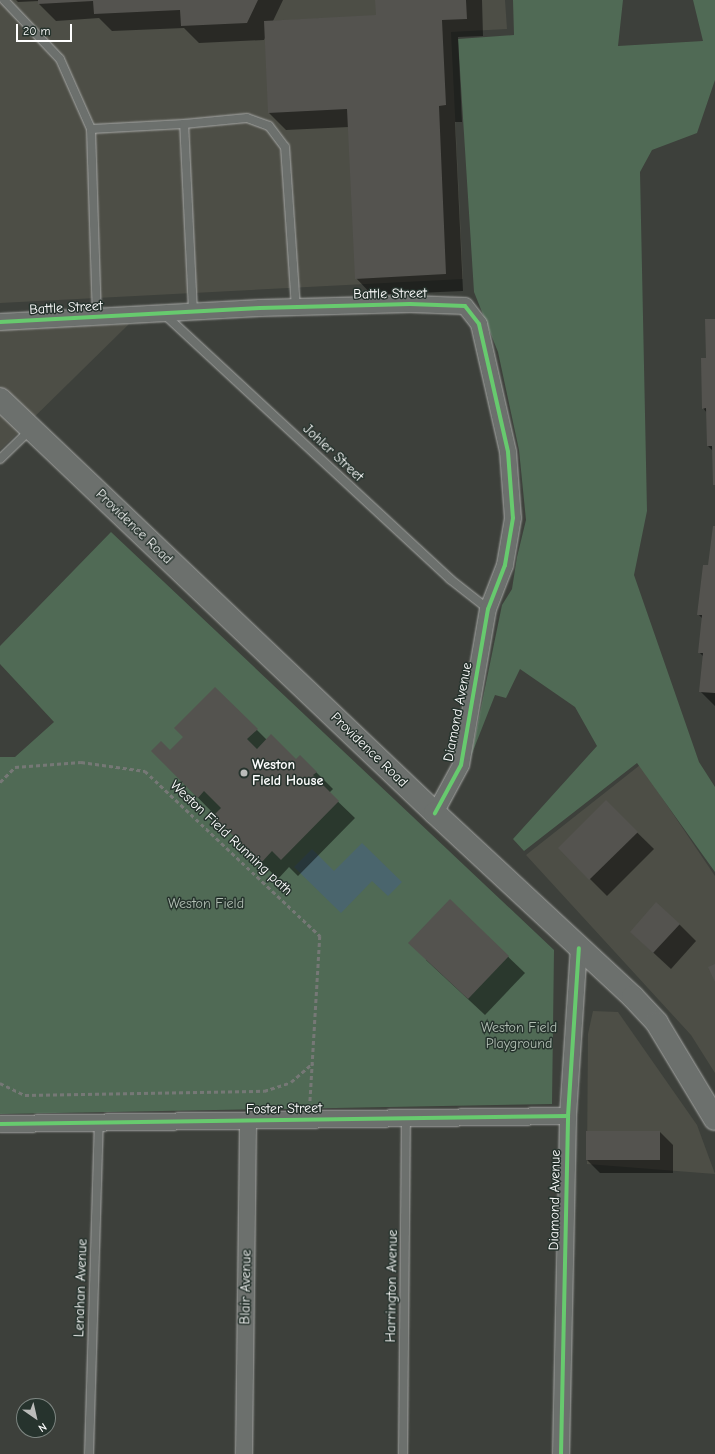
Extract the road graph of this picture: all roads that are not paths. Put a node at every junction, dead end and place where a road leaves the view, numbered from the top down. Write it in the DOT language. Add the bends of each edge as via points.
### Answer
graph roads {
  1 [pos="4,0"];
  2 [pos="184,124"];
  3 [pos="91,129"];
  4 [pos="296,307"];
  5 [pos="193,312"];
  6 [pos="163,314"];
  7 [pos="97,317"];
  8 [pos="0,322"];
  9 [pos="0,399"];
  10 [pos="31,429"];
  11 [pos="0,459"];
  12 [pos="488,609"];
  13 [pos="435,813"];
  14 [pos="579,948"];
  15 [pos="568,1116"];
  16 [pos="406,1118"];
  17 [pos="715,1119"];
  18 [pos="248,1121"];
  19 [pos="99,1123"];
  20 [pos="0,1124"];
  21 [pos="89,1454"];
  22 [pos="244,1454"];
  23 [pos="402,1454"];
  24 [pos="561,1454"];
  1 -- 3 [label="lane" via="60,59"];
  2 -- 3 [label="lane"];
  2 -- 4 [label="lane" via="247,118 269,126 285,147"];
  2 -- 5 [label="lane"];
  3 -- 7 [label="lane"];
  4 -- 5 [label="street, Battle Street"];
  4 -- 12 [label="street, Battle Street" via="410,304 465,306 479,324 508,452 513,518 505,565"];
  5 -- 6 [label="street, Battle Street"];
  6 -- 7 [label="street, Battle Street"];
  6 -- 12 [label="lane, Johler Street" via="450,579"];
  7 -- 8 [label="street, Battle Street"];
  9 -- 10 [label="main road, Providence Road"];
  10 -- 11 [label="lane"];
  10 -- 13 [label="main road, Providence Road"];
  12 -- 13 [label="street, Diamond Avenue" via="461,765"];
  13 -- 14 [label="main road, Providence Road"];
  14 -- 15 [label="street, Diamond Avenue"];
  14 -- 17 [label="main road, Providence Road" via="657,1023"];
  15 -- 16 [label="street, Foster Street"];
  15 -- 24 [label="street, Diamond Avenue"];
  16 -- 18 [label="street, Foster Street"];
  16 -- 23 [label="lane, Harrington Avenue"];
  18 -- 19 [label="street, Foster Street"];
  18 -- 22 [label="street, Blair Avenue"];
  19 -- 20 [label="street, Foster Street"];
  19 -- 21 [label="lane, Lenahan Avenue"];
}
